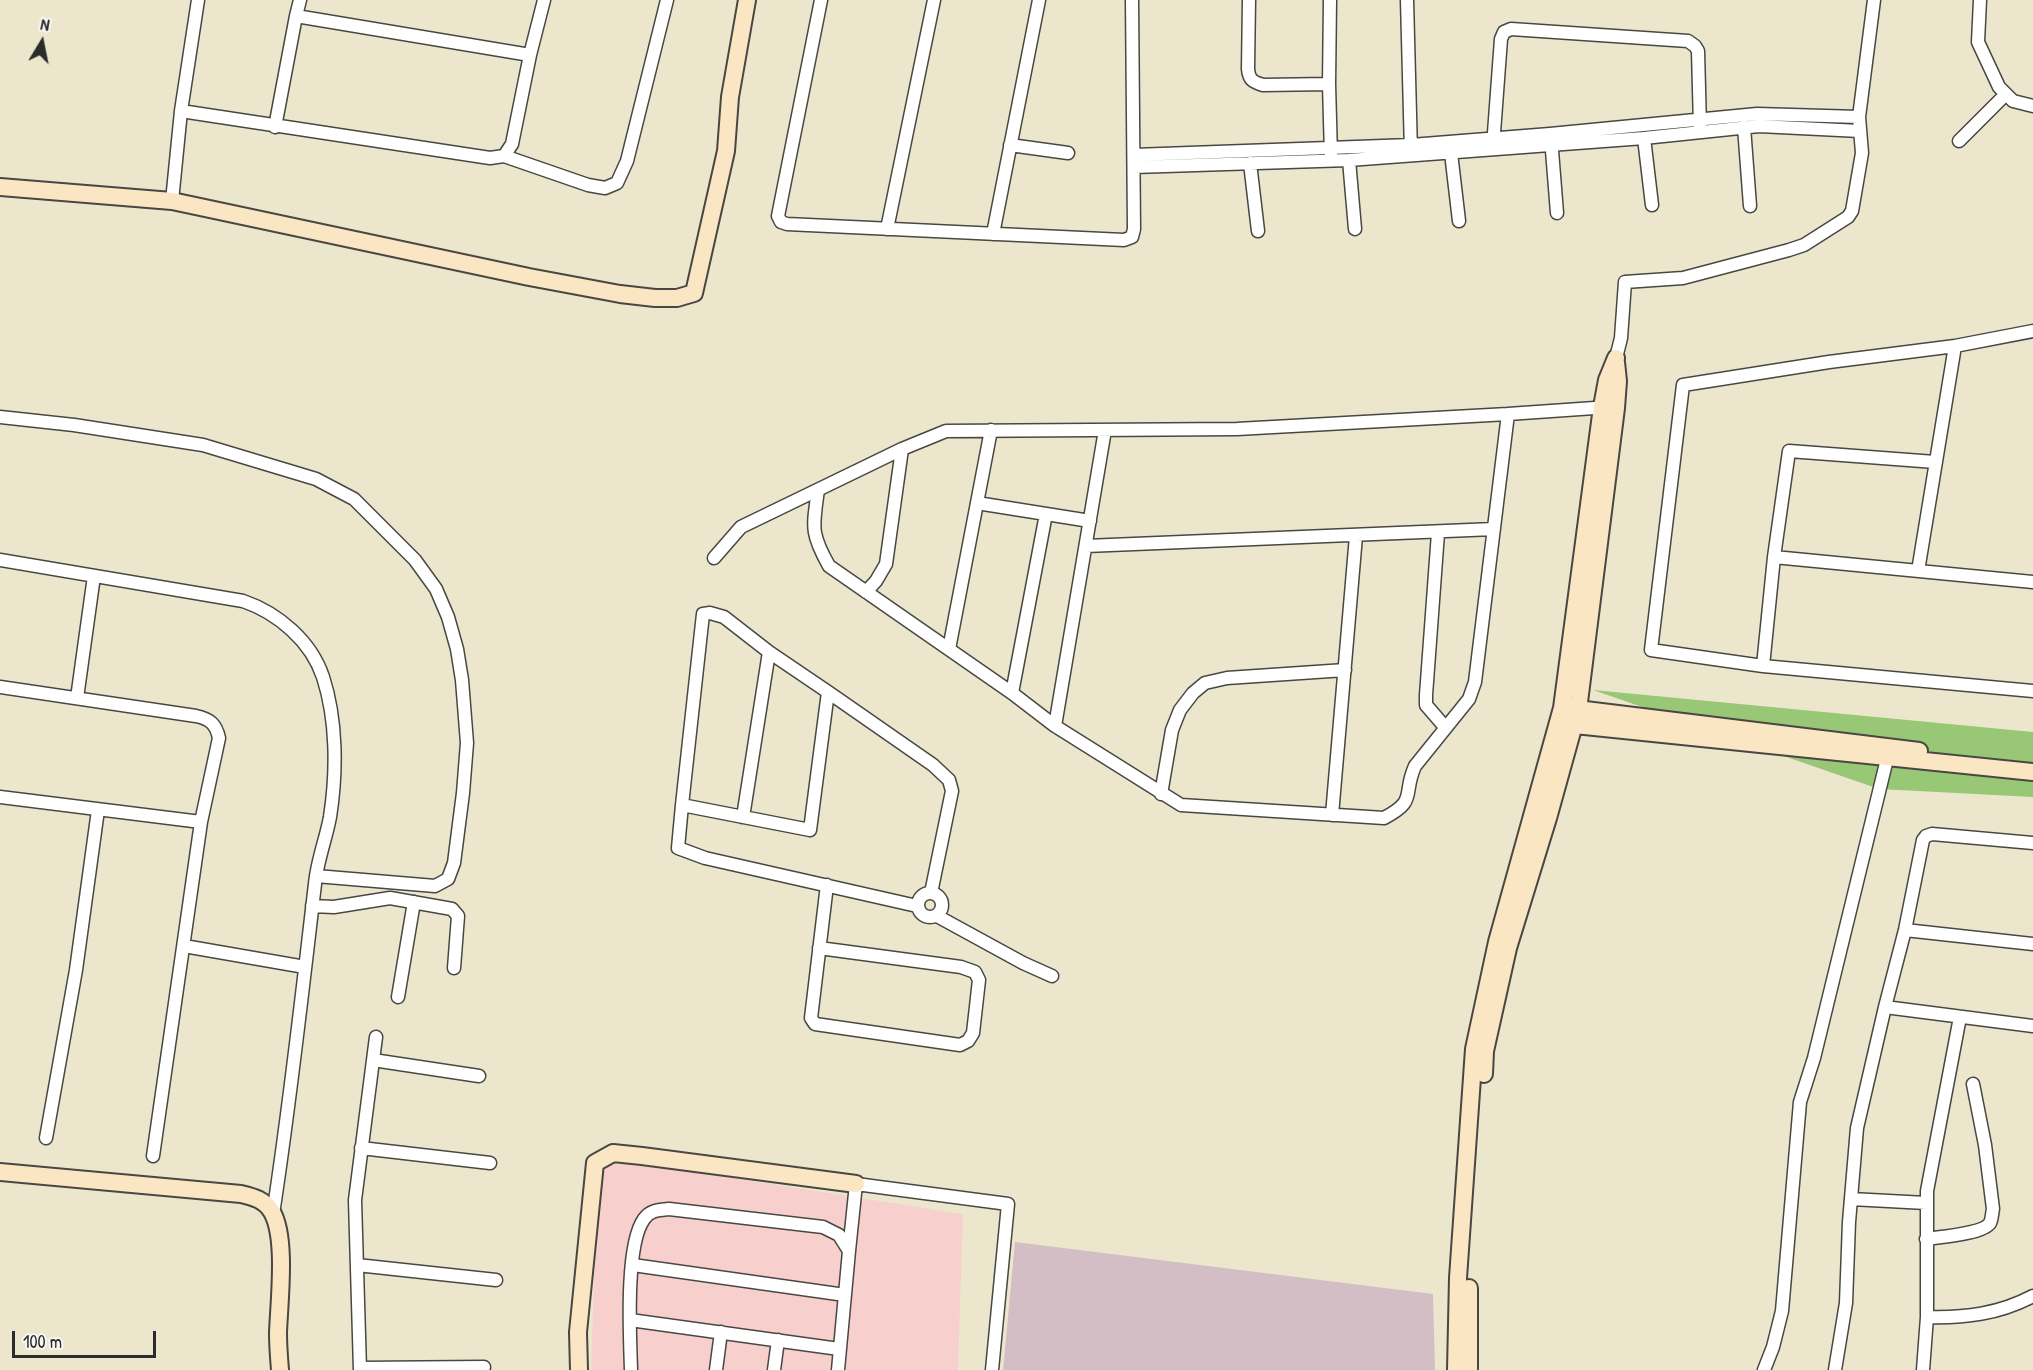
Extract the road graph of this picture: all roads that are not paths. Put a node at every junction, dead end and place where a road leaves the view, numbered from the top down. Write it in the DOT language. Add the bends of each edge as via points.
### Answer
graph roads {
  1 [pos="198,0"];
  2 [pos="300,0"];
  3 [pos="544,0"];
  4 [pos="668,0"];
  5 [pos="747,0"];
  6 [pos="821,0"];
  7 [pos="934,0"];
  8 [pos="1039,0"];
  9 [pos="1132,0"];
  10 [pos="1249,0"];
  11 [pos="1330,0"];
  12 [pos="1407,0"];
  13 [pos="1874,0"];
  14 [pos="1980,0"];
  15 [pos="296,16"];
  16 [pos="530,55"];
  17 [pos="1329,84"];
  18 [pos="2005,95"];
  19 [pos="2033,106"];
  20 [pos="181,111"];
  21 [pos="1859,117"];
  22 [pos="1700,125"];
  23 [pos="274,127"];
  24 [pos="1744,127"];
  25 [pos="1860,131"];
  26 [pos="1644,138"];
  27 [pos="1551,140"];
  28 [pos="1959,141"];
  29 [pos="1493,144"];
  30 [pos="1010,145"];
  31 [pos="1411,150"];
  32 [pos="1068,153"];
  33 [pos="1451,153"];
  34 [pos="1331,155"];
  35 [pos="504,156"];
  36 [pos="1348,160"];
  37 [pos="1134,161"];
  38 [pos="1250,163"];
  39 [pos="0,187"];
  40 [pos="172,201"];
  41 [pos="1652,205"];
  42 [pos="1750,206"];
  43 [pos="1557,213"];
  44 [pos="1459,221"];
  45 [pos="886,229"];
  46 [pos="1355,229"];
  47 [pos="1257,231"];
  48 [pos="993,234"];
  49 [pos="2033,331"];
  50 [pos="1955,346"];
  51 [pos="1616,358"];
  52 [pos="1609,407"];
  53 [pos="1508,414"];
  54 [pos="0,417"];
  55 [pos="991,430"];
  56 [pos="1105,430"];
  57 [pos="902,449"];
  58 [pos="1935,462"];
  59 [pos="818,490"];
  60 [pos="977,503"];
  61 [pos="1046,514"];
  62 [pos="1090,521"];
  63 [pos="1494,529"];
  64 [pos="1438,533"];
  65 [pos="1356,536"];
  66 [pos="1086,546"];
  67 [pos="1774,557"];
  68 [pos="714,558"];
  69 [pos="0,560"];
  70 [pos="1918,571"];
  71 [pos="94,576"];
  72 [pos="2033,582"];
  73 [pos="866,592"];
  74 [pos="949,649"];
  75 [pos="769,652"];
  76 [pos="1763,666"];
  77 [pos="1345,670"];
  78 [pos="0,687"];
  79 [pos="828,692"];
  80 [pos="2033,692"];
  81 [pos="1012,693"];
  82 [pos="77,698"];
  83 [pos="1568,716"];
  84 [pos="1055,726"];
  85 [pos="1445,727"];
  86 [pos="1887,759"];
  87 [pos="2033,762"];
  88 [pos="2033,772"];
  89 [pos="1161,794"];
  90 [pos="0,796"];
  91 [pos="682,805"];
  92 [pos="98,810"];
  93 [pos="1332,815"];
  94 [pos="743,817"];
  95 [pos="201,822"];
  96 [pos="2033,843"];
  97 [pos="316,876"];
  98 [pos="827,885"];
  99 [pos="931,893"];
  100 [pos="414,902"];
  101 [pos="312,906"];
  102 [pos="917,906"];
  103 [pos="937,916"];
  104 [pos="1905,930"];
  105 [pos="2033,944"];
  106 [pos="184,946"];
  107 [pos="819,948"];
  108 [pos="305,967"];
  109 [pos="454,968"];
  110 [pos="1052,976"];
  111 [pos="398,997"];
  112 [pos="1885,1007"];
  113 [pos="1960,1017"];
  114 [pos="2033,1026"];
  115 [pos="376,1037"];
  116 [pos="373,1060"];
  117 [pos="479,1076"];
  118 [pos="1973,1083"];
  119 [pos="46,1138"];
  120 [pos="361,1148"];
  121 [pos="153,1156"];
  122 [pos="490,1163"];
  123 [pos="0,1172"];
  124 [pos="856,1184"];
  125 [pos="1851,1199"];
  126 [pos="1926,1203"];
  127 [pos="273,1214"];
  128 [pos="1926,1239"];
  129 [pos="849,1251"];
  130 [pos="357,1265"];
  131 [pos="633,1265"];
  132 [pos="496,1280"];
  133 [pos="845,1295"];
  134 [pos="2033,1296"];
  135 [pos="1927,1317"];
  136 [pos="630,1320"];
  137 [pos="721,1332"];
  138 [pos="778,1340"];
  139 [pos="839,1349"];
  140 [pos="484,1367"];
  141 [pos="360,1369"];
  142 [pos="280,1370"];
  143 [pos="579,1370"];
  144 [pos="631,1370"];
  145 [pos="716,1370"];
  146 [pos="774,1370"];
  147 [pos="838,1370"];
  148 [pos="992,1370"];
  149 [pos="1456,1370"];
  150 [pos="1468,1370"];
  151 [pos="1764,1370"];
  152 [pos="1835,1370"];
  153 [pos="1923,1370"];
  1 -- 20 [label="street"];
  2 -- 15 [label="street"];
  3 -- 16 [label="street"];
  4 -- 35 [label="street" via="627,161 617,183 605,188 588,185"];
  5 -- 40 [label="street" via="730,97 726,151 694,293 678,298 620,294"];
  6 -- 45 [label="street" via="778,216 787,224"];
  7 -- 45 [label="street"];
  8 -- 30 [label="street"];
  9 -- 37 [label="street"];
  10 -- 17 [label="street" via="1248,69 1253,82"];
  11 -- 17 [label="street"];
  12 -- 31 [label="street"];
  13 -- 21 [label="street"];
  14 -- 18 [label="street" via="1978,42"];
  15 -- 16 [label="street"];
  15 -- 23 [label="street"];
  16 -- 35 [label="street" via="512,144"];
  17 -- 34 [label="street"];
  18 -- 19 [label="street"];
  18 -- 28 [label="street"];
  20 -- 23 [label="street"];
  20 -- 40 [label="street"];
  21 -- 22 [label="street" via="1757,114"];
  21 -- 25 [label="street"];
  22 -- 24 [label="street"];
  22 -- 26 [label="street"];
  22 -- 27 [label="street"];
  22 -- 29 [label="street" via="1698,51 1688,41 1511,28 1501,39"];
  23 -- 35 [label="street" via="490,158"];
  24 -- 25 [label="street"];
  24 -- 42 [label="street"];
  25 -- 51 [label="street" via="1862,153 1848,217 1804,245 1683,278 1625,282"];
  26 -- 27 [label="street"];
  26 -- 41 [label="street"];
  27 -- 29 [label="street"];
  27 -- 43 [label="street"];
  29 -- 31 [label="street"];
  29 -- 33 [label="street"];
  30 -- 32 [label="street"];
  30 -- 48 [label="street"];
  31 -- 33 [label="street"];
  31 -- 34 [label="street"];
  31 -- 36 [label="street"];
  33 -- 44 [label="street"];
  34 -- 36 [label="street"];
  34 -- 37 [label="street"];
  34 -- 38 [label="street"];
  36 -- 46 [label="street"];
  37 -- 38 [label="street"];
  37 -- 48 [label="street" via="1132,237"];
  38 -- 47 [label="street"];
  39 -- 40 [label="street"];
  45 -- 48 [label="street"];
  49 -- 50 [label="street"];
  50 -- 58 [label="street"];
  50 -- 76 [label="street" via="1683,385 1651,650"];
  51 -- 52 [label="street" via="1607,380"];
  52 -- 53 [label="street"];
  52 -- 83 [label="street"];
  53 -- 56 [label="street" via="1237,429"];
  53 -- 63 [label="street"];
  54 -- 97 [label="street" via="203,445 316,479 354,499 415,560 436,589 457,649 467,743 464,793 448,879 435,886"];
  55 -- 56 [label="street"];
  55 -- 57 [label="street" via="945,431"];
  55 -- 60 [label="street"];
  56 -- 62 [label="street"];
  57 -- 59 [label="street"];
  57 -- 73 [label="street" via="886,564"];
  58 -- 67 [label="street" via="1789,451"];
  58 -- 70 [label="street"];
  59 -- 68 [label="street" via="741,527"];
  59 -- 73 [label="street" via="813,528 819,548 829,566"];
  60 -- 61 [label="street"];
  60 -- 74 [label="street"];
  61 -- 62 [label="street"];
  61 -- 81 [label="street"];
  62 -- 66 [label="street"];
  63 -- 64 [label="street"];
  63 -- 85 [label="street" via="1475,682 1469,699"];
  64 -- 65 [label="street"];
  64 -- 85 [label="street" via="1426,705"];
  65 -- 66 [label="street"];
  65 -- 77 [label="street"];
  66 -- 84 [label="street"];
  67 -- 70 [label="street"];
  67 -- 76 [label="street"];
  69 -- 71 [label="street"];
  70 -- 72 [label="street"];
  71 -- 82 [label="street"];
  71 -- 97 [label="street" via="243,601 268,612 308,648 328,695 333,747 330,817"];
  73 -- 74 [label="street"];
  74 -- 81 [label="street"];
  75 -- 79 [label="street"];
  75 -- 91 [label="street" via="724,617 703,614"];
  75 -- 94 [label="street"];
  76 -- 80 [label="street"];
  77 -- 89 [label="street" via="1205,683 1180,710 1172,730"];
  77 -- 93 [label="street"];
  78 -- 82 [label="street"];
  79 -- 94 [label="street" via="810,830"];
  79 -- 99 [label="street" via="949,780 952,791"];
  81 -- 84 [label="street"];
  82 -- 95 [label="street" via="208,719 217,728 219,738"];
  83 -- 86 [label="street"];
  83 -- 87 [label="street"];
  83 -- 149 [label="street" via="1497,942 1474,1049 1458,1278"];
  83 -- 150 [label="street" via="1485,1051 1469,1278"];
  84 -- 89 [label="street"];
  85 -- 93 [label="street" via="1415,766 1409,778 1407,799 1400,810 1384,818"];
  86 -- 88 [label="street"];
  86 -- 151 [label="street" via="1800,1102 1782,1311"];
  89 -- 93 [label="street" via="1181,805"];
  90 -- 92 [label="street"];
  91 -- 94 [label="street"];
  91 -- 98 [label="street" via="678,848 705,858"];
  92 -- 95 [label="street"];
  92 -- 119 [label="street" via="76,970"];
  95 -- 106 [label="street"];
  96 -- 104 [label="street" via="1926,836 1920,847"];
  97 -- 101 [label="street"];
  98 -- 102 [label="street"];
  98 -- 107 [label="street"];
  99 -- 102 [label="street" via="922,895"];
  99 -- 103 [label="street" via="941,900 942,909"];
  100 -- 101 [label="street" via="390,898 334,908"];
  100 -- 109 [label="street" via="458,916"];
  100 -- 111 [label="street"];
  101 -- 108 [label="street"];
  102 -- 103 [label="street" via="924,917"];
  103 -- 110 [label="street"];
  104 -- 105 [label="street"];
  104 -- 112 [label="street"];
  106 -- 108 [label="street"];
  106 -- 121 [label="street"];
  107 -- 107 [label="street" via="975,972 980,980 973,1032 968,1041 960,1044 815,1024 811,1018"];
  108 -- 127 [label="street"];
  112 -- 113 [label="street"];
  112 -- 125 [label="street" via="1857,1128"];
  113 -- 114 [label="street"];
  113 -- 126 [label="street"];
  115 -- 116 [label="street"];
  116 -- 117 [label="street"];
  116 -- 120 [label="street"];
  118 -- 128 [label="street" via="1985,1145 1992,1218 1981,1230"];
  120 -- 122 [label="street"];
  120 -- 130 [label="street" via="355,1200"];
  123 -- 127 [label="street" via="241,1194 266,1203"];
  124 -- 129 [label="street"];
  124 -- 143 [label="street" via="613,1153 595,1163 578,1332"];
  124 -- 148 [label="street" via="1008,1204"];
  125 -- 126 [label="street"];
  125 -- 152 [label="street" via="1846,1303"];
  126 -- 128 [label="street"];
  127 -- 142 [label="street" via="280,1250"];
  128 -- 135 [label="street"];
  129 -- 131 [label="street" via="839,1235 823,1227 653,1210 644,1219 637,1238"];
  129 -- 133 [label="street"];
  130 -- 132 [label="street"];
  130 -- 141 [label="street"];
  131 -- 133 [label="street"];
  131 -- 136 [label="street"];
  133 -- 139 [label="street"];
  134 -- 135 [label="street" via="1984,1314"];
  135 -- 153 [label="street"];
  136 -- 137 [label="street"];
  136 -- 144 [label="street"];
  137 -- 138 [label="street"];
  137 -- 145 [label="street"];
  138 -- 139 [label="street"];
  138 -- 146 [label="street"];
  139 -- 147 [label="street"];
  140 -- 141 [label="street"];
}
